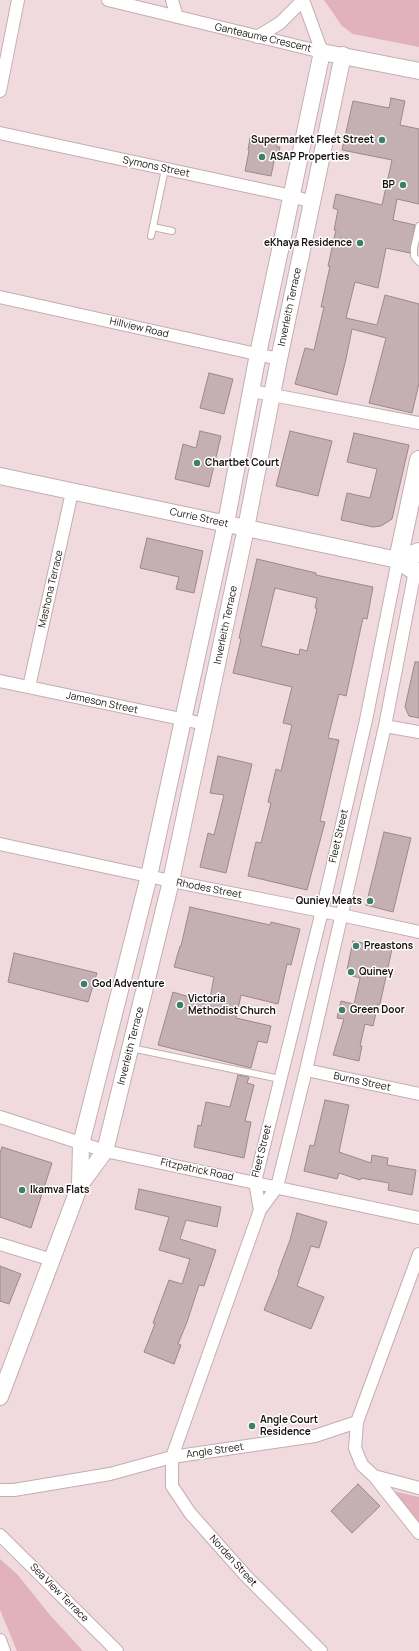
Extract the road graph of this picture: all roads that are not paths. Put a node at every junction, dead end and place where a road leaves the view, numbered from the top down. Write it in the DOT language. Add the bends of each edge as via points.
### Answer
graph roads {
  1 [pos="18,0"];
  2 [pos="108,0"];
  3 [pos="172,0"];
  4 [pos="303,0"];
  5 [pos="177,17"];
  6 [pos="257,37"];
  7 [pos="322,52"];
  8 [pos="343,55"];
  9 [pos="419,71"];
  10 [pos="0,91"];
  11 [pos="0,133"];
  12 [pos="165,169"];
  13 [pos="292,196"];
  14 [pos="312,202"];
  15 [pos="419,226"];
  16 [pos="153,227"];
  17 [pos="172,231"];
  18 [pos="151,236"];
  19 [pos="419,262"];
  20 [pos="0,297"];
  21 [pos="258,354"];
  22 [pos="279,359"];
  23 [pos="252,391"];
  24 [pos="272,395"];
  25 [pos="419,423"];
  26 [pos="419,460"];
  27 [pos="0,476"];
  28 [pos="72,492"];
  29 [pos="226,523"];
  30 [pos="246,528"];
  31 [pos="419,553"];
  32 [pos="398,560"];
  33 [pos="417,572"];
  34 [pos="0,681"];
  35 [pos="29,687"];
  36 [pos="183,720"];
  37 [pos="205,724"];
  38 [pos="385,726"];
  39 [pos="419,732"];
  40 [pos="0,844"];
  41 [pos="149,876"];
  42 [pos="171,881"];
  43 [pos="322,911"];
  44 [pos="341,915"];
  45 [pos="419,932"];
  46 [pos="130,1048"];
  47 [pos="306,1070"];
  48 [pos="280,1079"];
  49 [pos="419,1094"];
  50 [pos="0,1117"];
  51 [pos="81,1144"];
  52 [pos="105,1151"];
  53 [pos="255,1182"];
  54 [pos="80,1185"];
  55 [pos="277,1187"];
  56 [pos="260,1210"];
  57 [pos="419,1218"];
  58 [pos="0,1244"];
  59 [pos="419,1254"];
  60 [pos="52,1260"];
  61 [pos="0,1397"];
  62 [pos="357,1422"];
  63 [pos="172,1457"];
  64 [pos="374,1476"];
  65 [pos="419,1488"];
  66 [pos="0,1490"];
  67 [pos="14,1490"];
  68 [pos="0,1496"];
  69 [pos="419,1533"];
  70 [pos="0,1535"];
  71 [pos="0,1640"];
  72 [pos="4,1651"];
  73 [pos="117,1651"];
  74 [pos="321,1651"];
  1 -- 10 [label="street"];
  2 -- 5 [label="street, Ganteaume Crescent"];
  3 -- 5 [label="street"];
  4 -- 6 [label="street" via="280,23"];
  4 -- 7 [label="street"];
  5 -- 6 [label="street, Ganteaume Crescent"];
  6 -- 7 [label="street, Ganteaume Crescent"];
  7 -- 8 [label="street, Ganteaume Crescent"];
  7 -- 13 [label="street, Inverleith Terrace"];
  8 -- 9 [label="street, Ganteaume Crescent"];
  8 -- 14 [label="street, Inverleith Terrace"];
  11 -- 12 [label="street, Symons Street"];
  12 -- 13 [label="street, Symons Street"];
  12 -- 16 [label="lane"];
  13 -- 14 [label="street, Symons Street"];
  13 -- 21 [label="street, Inverleith Terrace"];
  14 -- 22 [label="street, Inverleith Terrace"];
  15 -- 19 [label="lane" via="414,256"];
  16 -- 17 [label="lane"];
  16 -- 18 [label="lane"];
  20 -- 21 [label="street, Hillview Road"];
  21 -- 22 [label="street, Hillview Road"];
  21 -- 23 [label="street, Inverleith Terrace"];
  22 -- 24 [label="street, Inverleith Terrace"];
  23 -- 24 [label="street"];
  23 -- 29 [label="street, Inverleith Terrace"];
  24 -- 25 [label="street"];
  24 -- 30 [label="street, Inverleith Terrace"];
  26 -- 32 [label="main road, Fleet Street"];
  27 -- 28 [label="street, Currie Street"];
  28 -- 29 [label="street, Currie Street"];
  28 -- 35 [label="street, Mashona Terrace"];
  29 -- 30 [label="street, Currie Street"];
  29 -- 36 [label="street, Inverleith Terrace"];
  30 -- 32 [label="street, Currie Street"];
  30 -- 37 [label="street, Inverleith Terrace"];
  31 -- 32 [label="main road"];
  31 -- 33 [label="main road, Fleet Street"];
  32 -- 33 [label="main road, Currie Street"];
  32 -- 43 [label="street, Fleet Street" via="366,720"];
  33 -- 38 [label="street, Fleet Street"];
  34 -- 35 [label="street, Jameson Street"];
  35 -- 36 [label="street, Jameson Street"];
  36 -- 37 [label="street, Jameson Street"];
  36 -- 41 [label="street, Inverleith Terrace"];
  37 -- 42 [label="street, Inverleith Terrace"];
  38 -- 39 [label="street"];
  38 -- 44 [label="street, Fleet Street"];
  40 -- 41 [label="street, Rhodes Street"];
  41 -- 42 [label="street, Rhodes Street"];
  41 -- 51 [label="street, Inverleith Terrace"];
  42 -- 43 [label="street, Rhodes Street"];
  42 -- 46 [label="street, Inverleith Terrace"];
  43 -- 44 [label="street, Rhodes Street"];
  43 -- 48 [label="street, Fleet Street"];
  44 -- 45 [label="street, Rhodes Street"];
  44 -- 47 [label="street, Fleet Street"];
  46 -- 48 [label="lane"];
  46 -- 52 [label="street, Inverleith Terrace"];
  47 -- 49 [label="street, Burns Street"];
  47 -- 55 [label="street, Fleet Street"];
  48 -- 53 [label="street, Fleet Street"];
  50 -- 51 [label="street, Fitzpatrick Road"];
  51 -- 52 [label="street, Fitzpatrick Road"];
  51 -- 54 [label="street, Inverleith Terrace"];
  52 -- 53 [label="street, Fitzpatrick Road"];
  52 -- 54 [label="street, Inverleith Terrace"];
  53 -- 55 [label="street, Fitzpatrick Road"];
  53 -- 56 [label="street, Fleet Street"];
  54 -- 60 [label="street, Inverleith Terrace"];
  55 -- 56 [label="street, Fleet Street"];
  55 -- 57 [label="street, Fitzpatrick Road"];
  56 -- 63 [label="street, Fleet Street"];
  58 -- 60 [label="street"];
  59 -- 62 [label="street"];
  60 -- 61 [label="street, Inverleith Terrace"];
  62 -- 63 [label="street, Angle Street" via="315,1436"];
  62 -- 64 [label="street" via="355,1448 362,1465"];
  63 -- 67 [label="street, Angle Street" via="110,1474"];
  63 -- 74 [label="street, Norden Street" via="172,1486 190,1513 246,1576"];
  64 -- 65 [label="street"];
  64 -- 69 [label="street"];
  66 -- 67 [label="street, Angle Street"];
  67 -- 68 [label="street, Angle Street"];
  70 -- 73 [label="street, Sea View Terrace"];
  71 -- 72 [label="street"];
}
